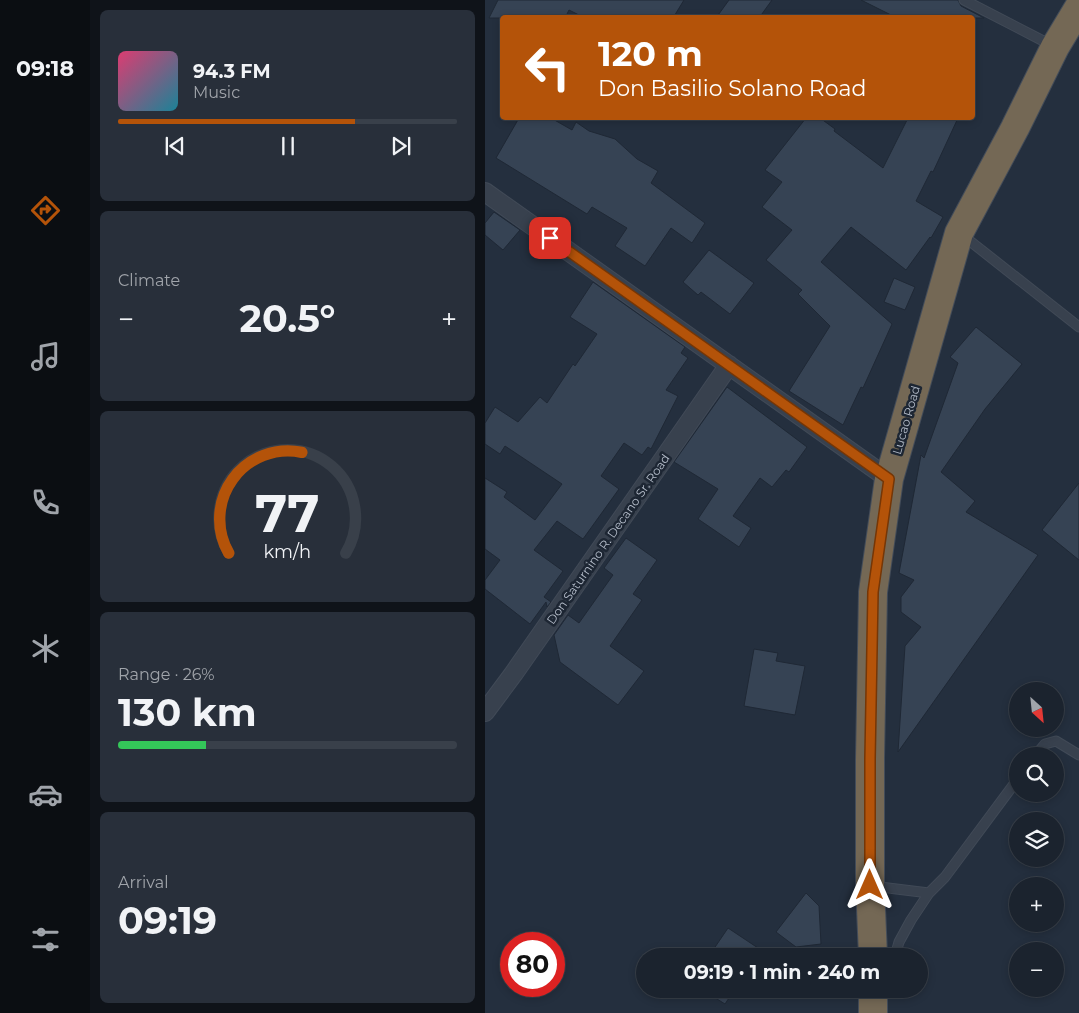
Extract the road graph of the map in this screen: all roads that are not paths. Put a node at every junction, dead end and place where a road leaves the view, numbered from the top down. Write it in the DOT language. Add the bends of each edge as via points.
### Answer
graph roads {
  1 [pos="964,0"];
  2 [pos="1079,7"];
  3 [pos="1055,46"];
  4 [pos="485,192"];
  5 [pos="959,233"];
  6 [pos="1079,327"];
  7 [pos="729,365"];
  8 [pos="889,479"];
  9 [pos="485,712"];
  10 [pos="1042,747"];
  11 [pos="1079,755"];
  12 [pos="1009,791"];
  13 [pos="870,885"];
  14 [pos="929,893"];
  15 [pos="873,948"];
  16 [pos="888,948"];
  1 -- 3 [label="lane"];
  2 -- 3 [label="highway, Lucao Road"];
  3 -- 5 [label="highway, Lucao Road"];
  4 -- 7 [label="street"];
  5 -- 6 [label="lane"];
  5 -- 8 [label="highway, Lucao Road"];
  7 -- 8 [label="street"];
  7 -- 9 [label="street, Don Saturnino R. Decano Sr. Road"];
  8 -- 13 [label="highway, Lucao Road" via="873,592"];
  10 -- 11 [label="lane" via="1056,741"];
  12 -- 14 [label="lane" via="945,877"];
  13 -- 14 [label="lane"];
  13 -- 15 [label="highway, Lucao Road"];
  14 -- 16 [label="lane" via="899,942"];
}
